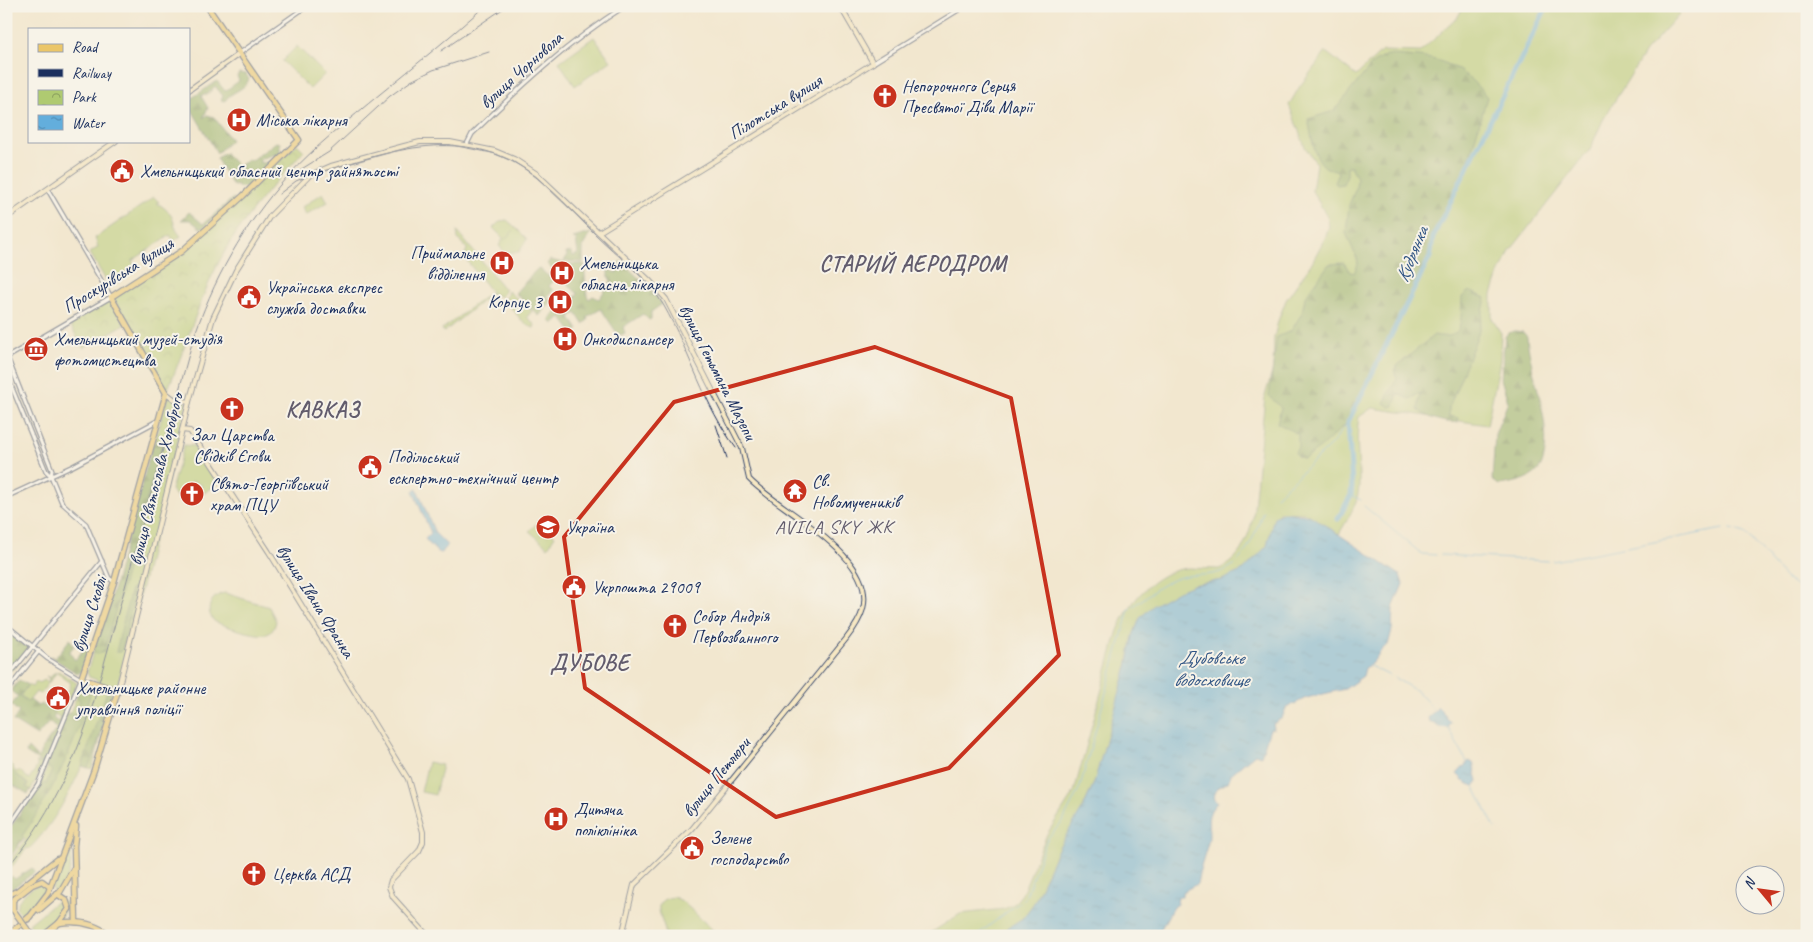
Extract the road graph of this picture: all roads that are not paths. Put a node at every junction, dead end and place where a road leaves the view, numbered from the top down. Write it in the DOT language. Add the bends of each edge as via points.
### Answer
graph roads {
  1 [pos="207,6"];
  2 [pos="307,6"];
  3 [pos="625,6"];
  4 [pos="840,6"];
  5 [pos="965,6"];
  6 [pos="239,54"];
  7 [pos="873,63"];
  8 [pos="190,89"];
  9 [pos="115,142"];
  10 [pos="467,144"];
  11 [pos="339,164"];
  12 [pos="48,190"];
  13 [pos="6,218"];
  14 [pos="599,232"];
  15 [pos="111,297"];
  16 [pos="7,356"];
  17 [pos="6,373"];
  18 [pos="166,393"];
  19 [pos="189,402"];
  20 [pos="158,421"];
  21 [pos="182,430"];
  22 [pos="51,476"];
  23 [pos="6,497"];
  24 [pos="102,561"];
  25 [pos="114,582"];
  26 [pos="6,625"];
  27 [pos="846,639"];
  28 [pos="32,646"];
  29 [pos="38,651"];
  30 [pos="6,679"];
  31 [pos="81,679"];
  32 [pos="118,690"];
  33 [pos="6,692"];
  34 [pos="78,816"];
  35 [pos="6,831"];
  36 [pos="61,859"];
  37 [pos="74,867"];
  38 [pos="50,887"];
  39 [pos="57,894"];
  40 [pos="6,896"];
  41 [pos="6,902"];
  42 [pos="6,910"];
  43 [pos="13,911"];
  44 [pos="28,919"];
  45 [pos="76,922"];
  46 [pos="59,923"];
  47 [pos="32,935"];
  48 [pos="7,936"];
  49 [pos="43,936"];
  50 [pos="112,936"];
  51 [pos="428,936"];
  52 [pos="622,936"];
  1 -- 6 [label="main road"];
  2 -- 6 [label="street"];
  3 -- 10 [label="street, вулиця Чорновола" via="570,44 525,82 472,134"];
  4 -- 7 [label="main road"];
  5 -- 7 [label="street, Пілотська вулиця"];
  6 -- 8 [label="main road"];
  6 -- 15 [label="main road, Проскурівська вулиця" via="299,140 182,252"];
  7 -- 14 [label="main road, Пілотська вулиця"];
  9 -- 12 [label="main road"];
  10 -- 11 [label="main road, вулиця Гетьмана Мазепи" via="420,142"];
  10 -- 14 [label="main road, вулиця Гетьмана Мазепи" via="514,159 537,174"];
  11 -- 19 [label="main road, вулиця Святослава Хороброго" via="319,170 301,183 276,209 251,244 213,318"];
  12 -- 13 [label="main road"];
  12 -- 15 [label="street"];
  14 -- 27 [label="main road, вулиця Гетьмана Мазепи" via="666,299 742,448 749,479 812,528 856,571 864,591 864,607"];
  15 -- 16 [label="street, Проскурівська вулиця"];
  15 -- 18 [label="main road"];
  16 -- 22 [label="street" via="52,470"];
  17 -- 22 [label="street" via="46,471"];
  18 -- 19 [label="main road" via="173,399"];
  18 -- 20 [label="main road, вулиця Скоблі"];
  19 -- 21 [label="main road, вулиця Святослава Хороброго"];
  20 -- 22 [label="street"];
  20 -- 25 [label="main road, вулиця Скоблі"];
  21 -- 32 [label="main road, вулиця Святослава Хороброго"];
  21 -- 51 [label="main road, вулиця Івана Франка" via="190,431 269,552 401,766 414,797 423,842 389,884 393,897"];
  22 -- 23 [label="street"];
  22 -- 24 [label="street" via="62,503 86,524"];
  24 -- 25 [label="street"];
  24 -- 28 [label="street"];
  25 -- 31 [label="main road, вулиця Скоблі"];
  26 -- 28 [label="street"];
  27 -- 52 [label="main road, вулиця Петлюри" via="692,829 634,885"];
  28 -- 29 [label="street"];
  28 -- 30 [label="street"];
  29 -- 31 [label="street"];
  29 -- 33 [label="street"];
  31 -- 32 [label="main road, bridge"];
  31 -- 35 [label="street, вулиця Скоблі" via="38,784"];
  32 -- 34 [label="main road, вулиця Святослава Хороброго"];
  34 -- 36 [label="main road, вулиця Святослава Хороброго"];
  34 -- 37 [label="main road, вулиця Святослава Хороброго"];
  36 -- 38 [label="main road, вулиця Святослава Хороброго"];
  36 -- 40 [label="main road"];
  37 -- 39 [label="main road, вулиця Святослава Хороброго"];
  37 -- 45 [label="main road"];
  38 -- 43 [label="main road" via="42,881 32,885 13,900"];
  38 -- 44 [label="main road, вулиця Святослава Хороброго"];
  39 -- 44 [label="main road, вулиця Святослава Хороброго"];
  39 -- 46 [label="main road" via="69,906"];
  41 -- 43 [label="main road"];
  42 -- 43 [label="main road"];
  43 -- 47 [label="main road, bridge"];
  44 -- 48 [label="main road, вулиця Святослава Хороброго"];
  45 -- 46 [label="main road"];
  45 -- 50 [label="main road" via="95,926"];
  46 -- 49 [label="main road"];
}
